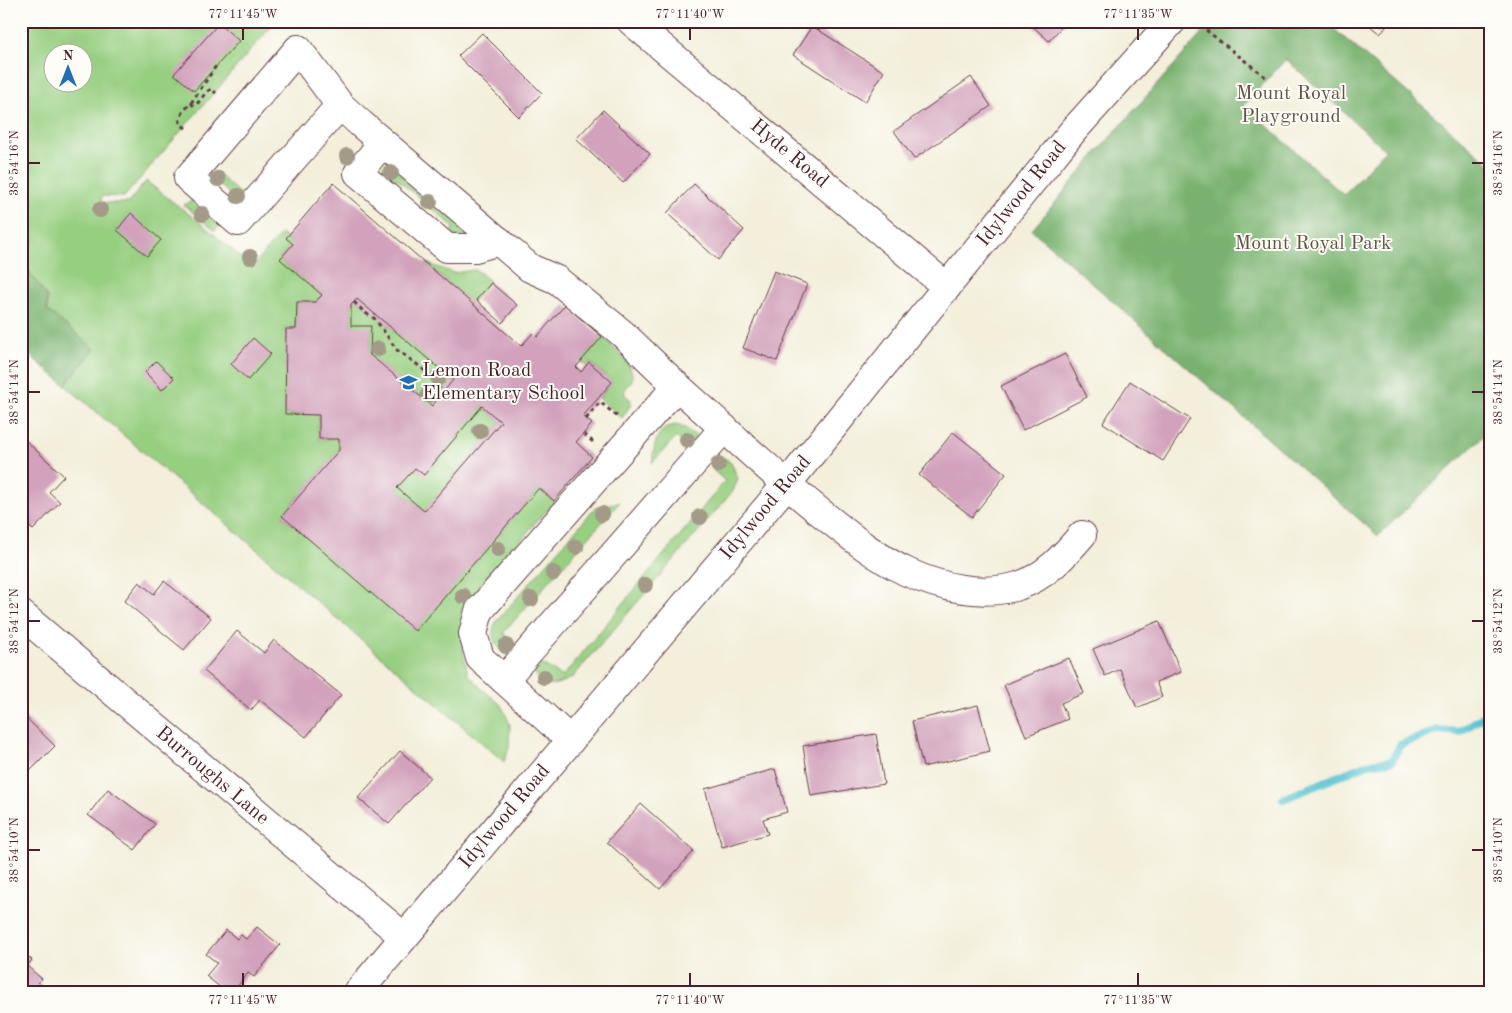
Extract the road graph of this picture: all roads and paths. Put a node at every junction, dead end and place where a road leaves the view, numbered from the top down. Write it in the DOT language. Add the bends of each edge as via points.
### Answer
graph roads {
  1 [pos="631,21"];
  2 [pos="1167,23"];
  3 [pos="1206,30"];
  4 [pos="216,66"];
  5 [pos="1268,79"];
  6 [pos="216,93"];
  7 [pos="191,103"];
  8 [pos="340,105"];
  9 [pos="186,128"];
  10 [pos="382,143"];
  11 [pos="499,242"];
  12 [pos="947,287"];
  13 [pos="354,302"];
  14 [pos="677,386"];
  15 [pos="443,392"];
  16 [pos="586,419"];
  17 [pos="612,423"];
  18 [pos="724,428"];
  19 [pos="786,485"];
  20 [pos="1082,536"];
  21 [pos="21,614"];
  22 [pos="504,680"];
  23 [pos="570,740"];
  24 [pos="404,938"];
  25 [pos="358,992"];
  1 -- 12 [label="main road, Hyde Road"];
  2 -- 12 [label="main road, Idylwood Road" via="1073,131"];
  3 -- 5 [label="path"];
  4 -- 7 [label="path"];
  6 -- 7 [label="path" via="210,89 198,104 194,106"];
  7 -- 9 [label="path" via="180,120"];
  8 -- 8 [label="main road" via="298,49 188,178 238,222"];
  8 -- 10 [label="main road"];
  10 -- 11 [label="main road"];
  10 -- 11 [label="main road" via="358,173 447,248 475,248"];
  11 -- 14 [label="main road" via="530,268 557,280 623,334"];
  12 -- 19 [label="main road, Idylwood Road"];
  13 -- 15 [label="path" via="375,319 397,350 422,368"];
  14 -- 18 [label="main road"];
  14 -- 22 [label="main road" via="479,611 474,634 480,658"];
  16 -- 17 [label="path" via="600,402 618,417"];
  18 -- 19 [label="main road"];
  18 -- 22 [label="main road"];
  19 -- 20 [label="main road" via="878,555 936,583 968,590 1018,586 1042,575 1060,561"];
  19 -- 23 [label="main road, Idylwood Road"];
  21 -- 24 [label="main road, Burroughs Lane"];
  22 -- 23 [label="main road"];
  23 -- 24 [label="main road, Idylwood Road"];
  24 -- 25 [label="main road, Idylwood Road"];
}
